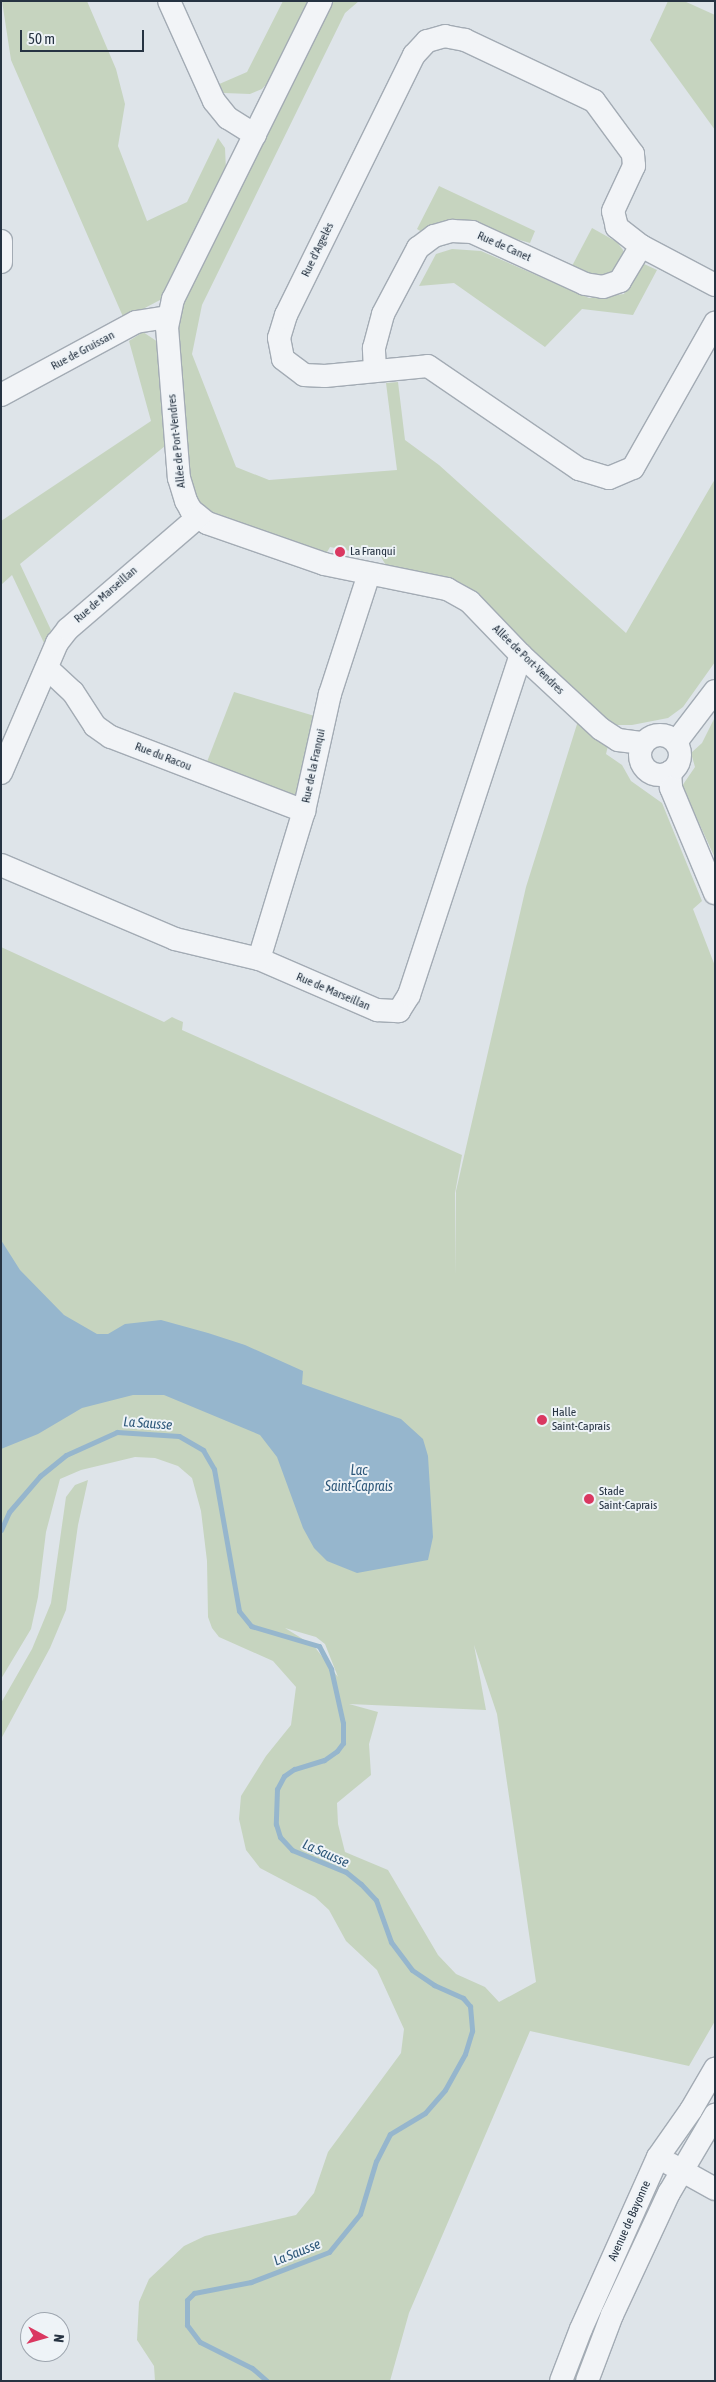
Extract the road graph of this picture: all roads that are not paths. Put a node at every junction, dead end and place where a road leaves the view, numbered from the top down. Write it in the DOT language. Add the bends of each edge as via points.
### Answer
graph roads {
  1 [pos="169,1"];
  2 [pos="321,1"];
  3 [pos="255,134"];
  4 [pos="1,241"];
  5 [pos="641,246"];
  6 [pos="1,262"];
  7 [pos="715,285"];
  8 [pos="168,317"];
  9 [pos="715,322"];
  10 [pos="374,370"];
  11 [pos="1,394"];
  12 [pos="198,517"];
  13 [pos="370,574"];
  14 [pos="521,655"];
  15 [pos="47,668"];
  16 [pos="715,691"];
  17 [pos="676,742"];
  18 [pos="643,744"];
  19 [pos="670,772"];
  20 [pos="1,773"];
  21 [pos="304,810"];
  22 [pos="1,865"];
  23 [pos="715,893"];
  24 [pos="259,959"];
  25 [pos="715,2069"];
  26 [pos="715,2116"];
  27 [pos="653,2154"];
  28 [pos="682,2171"];
  29 [pos="715,2189"];
  30 [pos="561,2381"];
  31 [pos="587,2381"];
  1 -- 3 [label="street" via="214,101 228,118"];
  2 -- 3 [label="street, Allée de Port-Vendres"];
  3 -- 8 [label="street, Allée de Port-Vendres" via="185,270"];
  4 -- 6 [label="street"];
  5 -- 7 [label="street, Rue d'Argelès"];
  5 -- 10 [label="street, Rue de Canet" via="620,281 612,286 596,287 480,235 462,231 442,232 418,248 383,314 374,348"];
  5 -- 10 [label="street, Rue d'Argelès" via="621,232 614,218 615,204 634,166 633,154 594,101 465,40 445,36 427,41 414,55 286,315 279,338 283,359 304,375"];
  8 -- 11 [label="street, Rue de Gruissan" via="136,322"];
  8 -- 12 [label="street, Allée de Port-Vendres" via="179,478 186,501"];
  9 -- 10 [label="street, Rue d'Argelès" via="638,461 618,477 598,477 579,469 437,371 416,365"];
  12 -- 13 [label="street, Allée de Port-Vendres" via="217,527 324,564"];
  12 -- 15 [label="street, Rue de Marseillan" via="78,619 57,643"];
  13 -- 14 [label="street, Allée de Port-Vendres" via="447,589 470,602"];
  13 -- 21 [label="street, Rue de la Franqui" via="330,694"];
  14 -- 18 [label="street, Allée de Port-Vendres" via="601,729 618,740"];
  14 -- 24 [label="street, Rue de Marseillan" via="405,1004 393,1013 376,1010"];
  15 -- 20 [label="street, Rue de Marseillan"];
  15 -- 21 [label="street, Rue du Racou" via="73,692 95,726 111,737"];
  16 -- 17 [label="street"];
  17 -- 18 [label="street" via="663,734"];
  17 -- 19 [label="street" via="680,758"];
  18 -- 19 [label="street" via="640,751 643,766 655,775"];
  19 -- 23 [label="street" via="671,788"];
  21 -- 24 [label="street, Rue de la Franqui"];
  22 -- 24 [label="street, Rue de Marseillan" via="175,939"];
  25 -- 27 [label="street, Avenue de Bayonne" via="692,2110"];
  26 -- 28 [label="street, Avenue de Bayonne"];
  27 -- 28 [label="street"];
  27 -- 30 [label="street, Avenue de Bayonne"];
  28 -- 29 [label="street"];
  28 -- 31 [label="street, Avenue de Bayonne" via="612,2315"];
}
